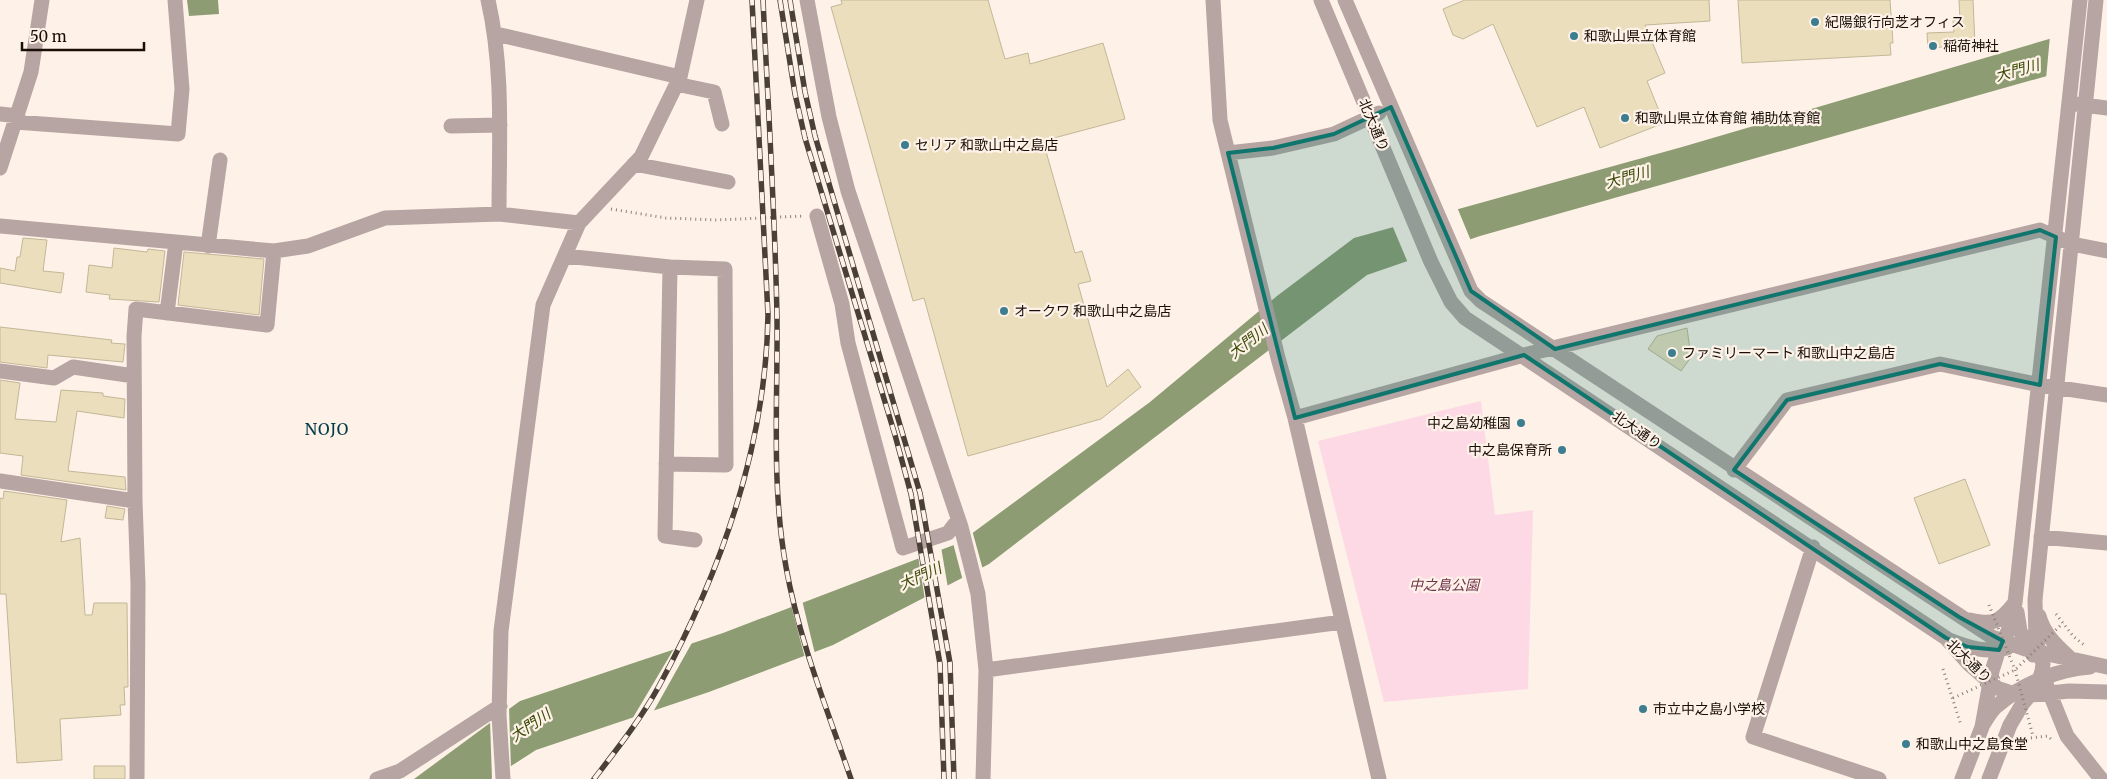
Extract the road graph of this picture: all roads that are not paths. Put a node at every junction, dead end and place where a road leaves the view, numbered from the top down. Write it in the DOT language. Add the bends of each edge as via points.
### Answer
graph roads {
  1 [pos="42,0"];
  2 [pos="175,0"];
  3 [pos="488,0"];
  4 [pos="697,0"];
  5 [pos="807,0"];
  6 [pos="1213,0"];
  7 [pos="1321,0"];
  8 [pos="1345,0"];
  9 [pos="2080,0"];
  10 [pos="2096,5"];
  11 [pos="496,34"];
  12 [pos="678,80"];
  13 [pos="2078,104"];
  14 [pos="1391,107"];
  15 [pos="2107,108"];
  16 [pos="0,114"];
  17 [pos="1371,117"];
  18 [pos="16,119"];
  19 [pos="722,124"];
  20 [pos="500,125"];
  21 [pos="451,126"];
  22 [pos="1228,152"];
  23 [pos="220,160"];
  24 [pos="634,164"];
  25 [pos="0,168"];
  26 [pos="723,184"];
  27 [pos="499,214"];
  28 [pos="818,216"];
  29 [pos="579,223"];
  30 [pos="0,226"];
  31 [pos="2056,237"];
  32 [pos="176,242"];
  33 [pos="2072,244"];
  34 [pos="208,246"];
  35 [pos="274,251"];
  36 [pos="2107,251"];
  37 [pos="565,256"];
  38 [pos="670,267"];
  39 [pos="167,313"];
  40 [pos="1555,348"];
  41 [pos="1524,355"];
  42 [pos="0,371"];
  43 [pos="134,376"];
  44 [pos="2040,385"];
  45 [pos="2056,387"];
  46 [pos="2107,395"];
  47 [pos="1294,418"];
  48 [pos="666,464"];
  49 [pos="1734,470"];
  50 [pos="0,481"];
  51 [pos="135,501"];
  52 [pos="960,524"];
  53 [pos="2041,537"];
  54 [pos="695,540"];
  55 [pos="2107,543"];
  56 [pos="1813,547"];
  57 [pos="2036,600"];
  58 [pos="2015,603"];
  59 [pos="1959,617"];
  60 [pos="1342,622"];
  61 [pos="1946,638"];
  62 [pos="2010,643"];
  63 [pos="2071,659"];
  64 [pos="1969,664"];
  65 [pos="2041,666"];
  66 [pos="2104,666"];
  67 [pos="986,670"];
  68 [pos="1990,682"];
  69 [pos="2102,691"];
  70 [pos="2048,694"];
  71 [pos="2022,695"];
  72 [pos="499,710"];
  73 [pos="2010,725"];
  74 [pos="1982,726"];
  75 [pos="137,779"];
  76 [pos="377,779"];
  77 [pos="503,779"];
  78 [pos="983,779"];
  79 [pos="1379,779"];
  80 [pos="1879,779"];
  81 [pos="1962,779"];
  82 [pos="1989,779"];
  83 [pos="2101,779"];
  1 -- 18 [label="street" via="31,72"];
  2 -- 18 [label="street" via="182,89 178,134"];
  3 -- 11 [label="street"];
  4 -- 12 [label="street"];
  5 -- 52 [label="street" via="827,108 848,192"];
  6 -- 22 [label="street" via="1220,120"];
  7 -- 17 [label="street, 北大通り"];
  8 -- 14 [label="street, 北大通り"];
  9 -- 13 [label="street" via="2073,81"];
  10 -- 13 [label="street" via="2088,79"];
  11 -- 12 [label="street"];
  11 -- 20 [label="street"];
  12 -- 19 [label="street" via="714,92"];
  12 -- 24 [label="street"];
  13 -- 15 [label="street"];
  13 -- 31 [label="street"];
  13 -- 33 [label="street"];
  14 -- 17 [label="street"];
  14 -- 40 [label="street, 北大通り" via="1471,292"];
  16 -- 18 [label="street"];
  17 -- 22 [label="street" via="1334,134 1273,148"];
  17 -- 41 [label="street, 北大通り" via="1451,302 1465,318"];
  18 -- 25 [label="street"];
  20 -- 21 [label="street"];
  20 -- 27 [label="street"];
  22 -- 47 [label="street"];
  23 -- 34 [label="street"];
  24 -- 26 [label="street"];
  24 -- 29 [label="street"];
  27 -- 29 [label="street"];
  27 -- 35 [label="street" via="385,218 308,246"];
  28 -- 52 [label="street" via="903,548 948,534"];
  29 -- 37 [label="street"];
  30 -- 32 [label="street"];
  31 -- 33 [label="street"];
  31 -- 40 [label="street" via="2040,230"];
  31 -- 44 [label="street"];
  32 -- 34 [label="street"];
  32 -- 39 [label="street"];
  33 -- 36 [label="street"];
  33 -- 45 [label="street"];
  34 -- 35 [label="street"];
  35 -- 39 [label="street" via="267,325"];
  37 -- 38 [label="street"];
  37 -- 72 [label="street" via="543,305 501,631"];
  38 -- 48 [label="street"];
  38 -- 48 [label="street" via="725,269 726,465"];
  39 -- 43 [label="street" via="136,309"];
  40 -- 41 [label="street"];
  40 -- 49 [label="street, 北大通り"];
  41 -- 47 [label="street"];
  41 -- 56 [label="street, 北大通り"];
  42 -- 43 [label="street" via="54,378 73,367"];
  43 -- 51 [label="street"];
  44 -- 45 [label="street"];
  44 -- 49 [label="street" via="1940,364 1788,400"];
  44 -- 58 [label="street"];
  45 -- 46 [label="street"];
  45 -- 53 [label="street"];
  47 -- 60 [label="street"];
  48 -- 54 [label="street" via="665,536"];
  49 -- 59 [label="street, 北大通り"];
  50 -- 51 [label="street"];
  51 -- 75 [label="street"];
  52 -- 67 [label="street" via="978,594"];
  53 -- 55 [label="street"];
  53 -- 57 [label="street"];
  56 -- 61 [label="street, 北大通り"];
  56 -- 80 [label="street" via="1753,737"];
  57 -- 62 [label="street"];
  57 -- 63 [label="street" via="2042,625 2051,640"];
  57 -- 65 [label="street" via="2036,640"];
  58 -- 59 [label="street" via="2003,618 1988,624"];
  58 -- 62 [label="street" via="2009,629"];
  59 -- 62 [label="street, 北大通り" via="1992,637"];
  60 -- 67 [label="street"];
  60 -- 79 [label="street"];
  61 -- 62 [label="street" via="1968,647 1993,651"];
  61 -- 64 [label="street, 北大通り"];
  62 -- 65 [label="street, 北大通り"];
  62 -- 68 [label="street"];
  63 -- 65 [label="street, 北大通り"];
  63 -- 66 [label="street, 北大通り"];
  64 -- 68 [label="street, 北大通り"];
  64 -- 74 [label="street" via="1982,693"];
  65 -- 66 [label="street"];
  65 -- 69 [label="street" via="2072,684"];
  65 -- 70 [label="street"];
  65 -- 71 [label="street" via="2036,687"];
  67 -- 78 [label="street"];
  68 -- 71 [label="street, 北大通り" via="1997,688"];
  68 -- 74 [label="street"];
  69 -- 70 [label="street, 北大通り"];
  70 -- 71 [label="street, 北大通り"];
  70 -- 73 [label="street" via="2030,703"];
  70 -- 83 [label="street" via="2067,736"];
  71 -- 73 [label="street"];
  71 -- 74 [label="street" via="1997,705"];
  72 -- 76 [label="street" via="400,771"];
  72 -- 77 [label="street"];
  73 -- 82 [label="street"];
  74 -- 81 [label="street"];
}
